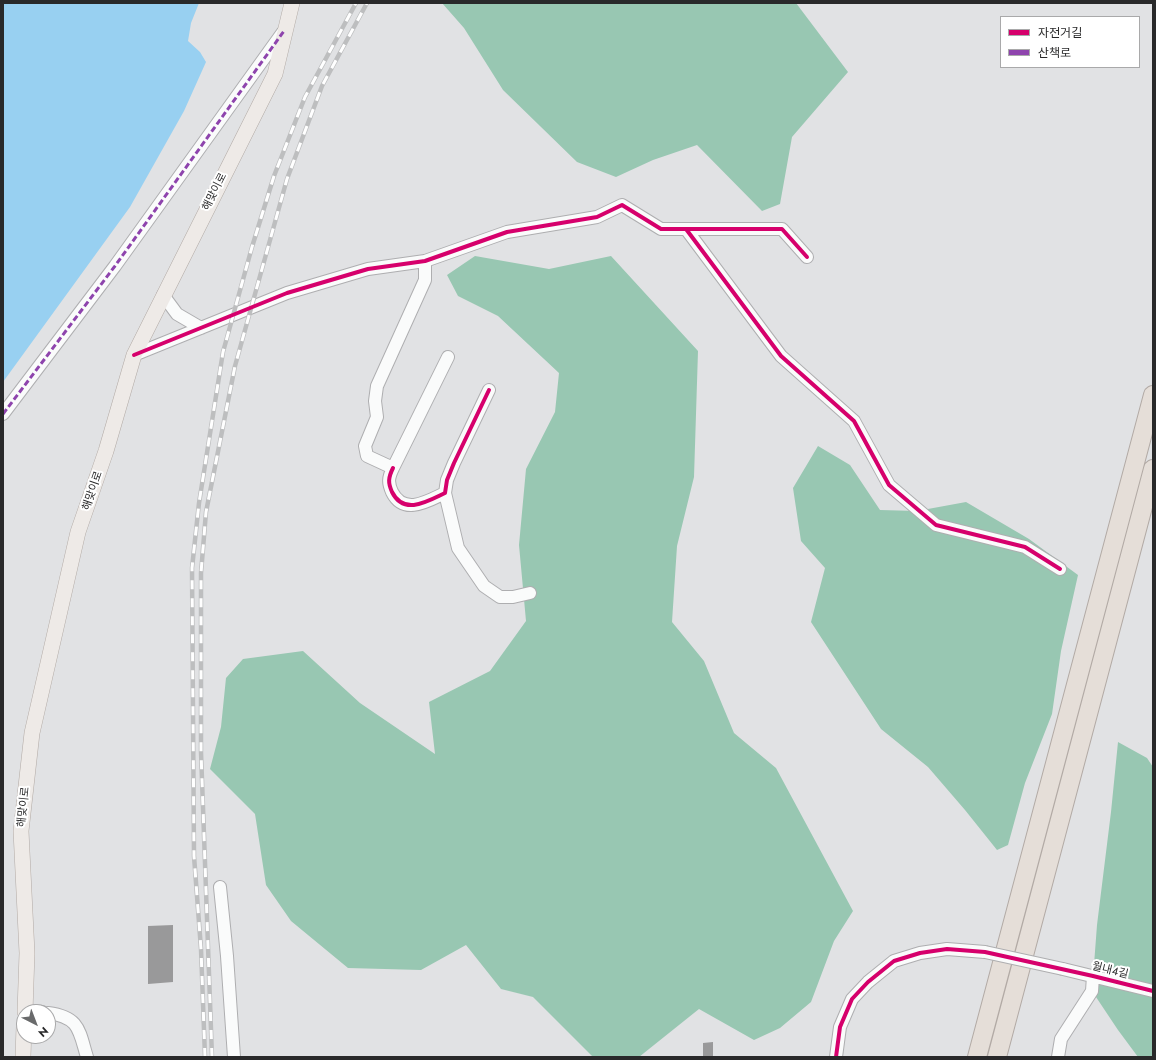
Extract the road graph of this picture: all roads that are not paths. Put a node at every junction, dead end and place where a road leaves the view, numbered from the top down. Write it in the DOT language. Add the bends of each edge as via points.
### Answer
graph roads {
  1 [pos="292,3"];
  2 [pos="284,31"];
  3 [pos="686,229"];
  4 [pos="807,257"];
  5 [pos="424,261"];
  6 [pos="163,295"];
  7 [pos="202,328"];
  8 [pos="134,354"];
  9 [pos="448,356"];
  10 [pos="489,390"];
  11 [pos="1153,395"];
  12 [pos="3,414"];
  13 [pos="393,468"];
  14 [pos="1153,469"];
  15 [pos="445,492"];
  16 [pos="1060,570"];
  17 [pos="530,593"];
  18 [pos="220,887"];
  19 [pos="1094,976"];
  20 [pos="1153,991"];
  21 [pos="25,1004"];
  22 [pos="56,1014"];
  23 [pos="23,1044"];
  24 [pos="23,1057"];
  25 [pos="87,1057"];
  26 [pos="234,1057"];
  27 [pos="836,1057"];
  28 [pos="977,1057"];
  29 [pos="997,1057"];
  30 [pos="1058,1057"];
  1 -- 2 [label="main road, 해맞이로"];
  2 -- 6 [label="main road, 해맞이로" via="275,74"];
  2 -- 12 [label="street" via="115,266"];
  3 -- 4 [label="street" via="782,229"];
  3 -- 5 [label="street" via="661,229 622,205 597,217 507,232"];
  3 -- 16 [label="street" via="781,356 854,421 889,485 936,525 1026,547"];
  5 -- 7 [label="street" via="368,269 287,293"];
  5 -- 13 [label="street" via="425,280 377,386 377,417 366,446 367,456"];
  6 -- 7 [label="street" via="177,314"];
  6 -- 8 [label="main road, 해맞이로"];
  7 -- 8 [label="street"];
  8 -- 21 [label="main road, 해맞이로" via="106,451 78,532 32,733 21,831 27,953"];
  9 -- 13 [label="street"];
  10 -- 15 [label="street" via="454,463"];
  11 -- 28 [label="highway"];
  13 -- 15 [label="street" via="388,484 396,499 403,504 411,506"];
  14 -- 29 [label="highway"];
  15 -- 17 [label="street" via="458,548 484,586 500,597"];
  18 -- 26 [label="street"];
  19 -- 20 [label="street, 월내4길"];
  19 -- 27 [label="street, 월내4길, bridge" via="985,952 947,949 920,953 894,961 852,999 840,1027"];
  19 -- 30 [label="street" via="1092,991 1061,1039"];
  22 -- 25 [label="street" via="72,1020 81,1033"];
  23 -- 24 [label="main road"];
}
